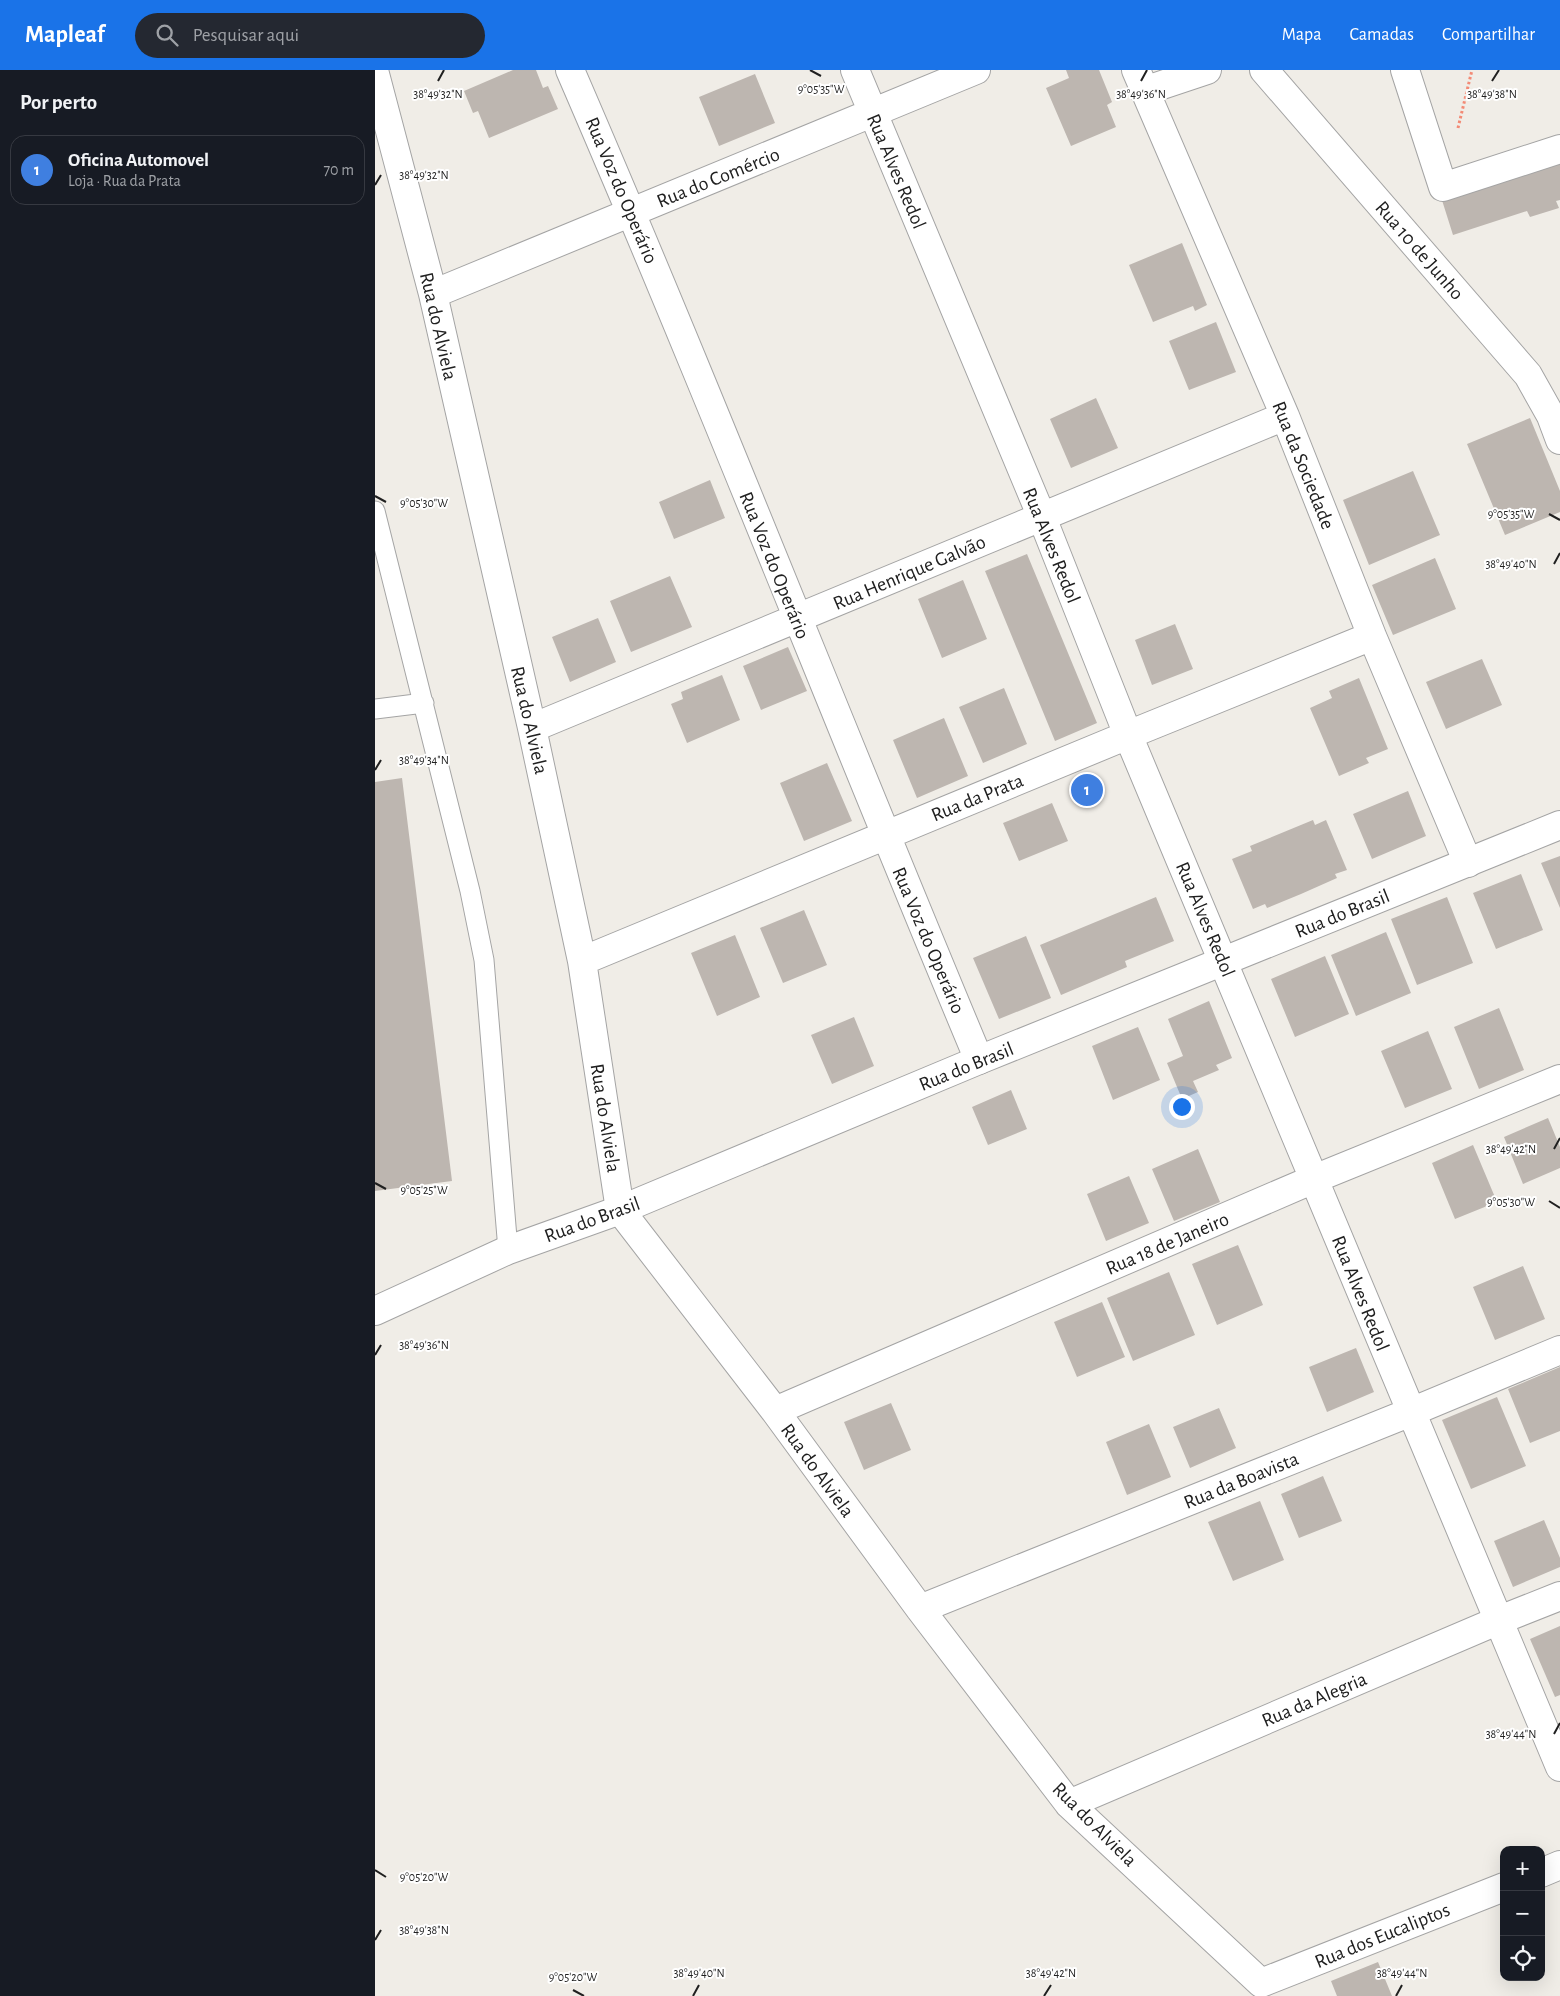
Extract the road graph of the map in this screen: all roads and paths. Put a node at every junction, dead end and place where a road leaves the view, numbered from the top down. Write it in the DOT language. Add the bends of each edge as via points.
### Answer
graph roads {
  1 [pos="571,70"];
  2 [pos="855,70"];
  3 [pos="976,70"];
  4 [pos="1207,70"];
  5 [pos="1264,70"];
  6 [pos="1405,70"];
  7 [pos="375,74"];
  8 [pos="1140,81"];
  9 [pos="873,114"];
  10 [pos="1560,149"];
  11 [pos="631,212"];
  12 [pos="433,294"];
  13 [pos="1285,416"];
  14 [pos="1560,440"];
  15 [pos="375,512"];
  16 [pos="1041,515"];
  17 [pos="798,620"];
  18 [pos="1372,636"];
  19 [pos="424,703"];
  20 [pos="375,709"];
  21 [pos="533,728"];
  22 [pos="1129,734"];
  23 [pos="1560,825"];
  24 [pos="885,835"];
  25 [pos="1468,863"];
  26 [pos="1223,961"];
  27 [pos="582,962"];
  28 [pos="979,1060"];
  29 [pos="1560,1078"];
  30 [pos="1314,1179"];
  31 [pos="620,1210"];
  32 [pos="508,1250"];
  33 [pos="375,1311"];
  34 [pos="1560,1350"];
  35 [pos="775,1411"];
  36 [pos="1411,1412"];
  37 [pos="1560,1596"];
  38 [pos="920,1608"];
  39 [pos="1497,1621"];
  40 [pos="1560,1768"];
  41 [pos="1069,1804"];
  42 [pos="1560,1865"];
  43 [pos="1545,1871"];
  44 [pos="1500,1889"];
  45 [pos="1261,1983"];
  1 -- 11 [label="street, Rua Voz do Operário"];
  2 -- 9 [label="street, Rua Alves Redol"];
  3 -- 9 [label="street, Rua do Comércio"];
  4 -- 8 [label="street"];
  5 -- 14 [label="street, Rua 10 de Junho" via="1528,374"];
  6 -- 10 [label="street" via="1443,187"];
  7 -- 12 [label="street, Rua do Alviela"];
  8 -- 13 [label="street, Rua da Sociedade"];
  9 -- 11 [label="street, Rua do Comércio"];
  9 -- 16 [label="street, Rua Alves Redol"];
  11 -- 12 [label="street, Rua do Comércio"];
  11 -- 17 [label="street, Rua Voz do Operário"];
  12 -- 21 [label="street, Rua do Alviela"];
  13 -- 16 [label="street, Rua Henrique Galvão"];
  13 -- 18 [label="street, Rua da Sociedade"];
  15 -- 19 [label="lane"];
  16 -- 17 [label="street, Rua Henrique Galvão"];
  16 -- 22 [label="street, Rua Alves Redol"];
  17 -- 21 [label="street, Rua Henrique Galvão"];
  17 -- 24 [label="street, Rua Voz do Operário"];
  18 -- 22 [label="street, Rua da Prata"];
  18 -- 25 [label="street, Rua da Sociedade"];
  19 -- 20 [label="lane"];
  19 -- 32 [label="lane" via="484,960"];
  21 -- 27 [label="street, Rua do Alviela"];
  22 -- 24 [label="street, Rua da Prata"];
  22 -- 26 [label="street, Rua Alves Redol"];
  23 -- 25 [label="street, Rua do Brasil"];
  24 -- 27 [label="street, Rua da Prata"];
  24 -- 28 [label="street, Rua Voz do Operário"];
  25 -- 26 [label="street, Rua do Brasil"];
  26 -- 28 [label="street, Rua do Brasil"];
  26 -- 30 [label="street, Rua Alves Redol"];
  27 -- 31 [label="street, Rua do Alviela"];
  28 -- 31 [label="street, Rua do Brasil"];
  29 -- 30 [label="street, Rua 18 de Janeiro"];
  30 -- 35 [label="street, Rua 18 de Janeiro"];
  30 -- 36 [label="street, Rua Alves Redol"];
  31 -- 32 [label="street, Rua do Brasil"];
  31 -- 35 [label="street, Rua do Alviela"];
  32 -- 33 [label="street, Rua do Brasil"];
  34 -- 36 [label="street, Rua da Boavista"];
  35 -- 38 [label="street, Rua do Alviela"];
  36 -- 38 [label="street, Rua da Boavista"];
  36 -- 39 [label="street, Rua Alves Redol"];
  37 -- 39 [label="street, Rua da Alegria"];
  38 -- 41 [label="street, Rua do Alviela"];
  39 -- 40 [label="street, Rua Alves Redol"];
  39 -- 41 [label="street, Rua da Alegria"];
  41 -- 45 [label="street, Rua do Alviela"];
  42 -- 43 [label="street"];
  44 -- 45 [label="street, Rua dos Eucaliptos"];
}
